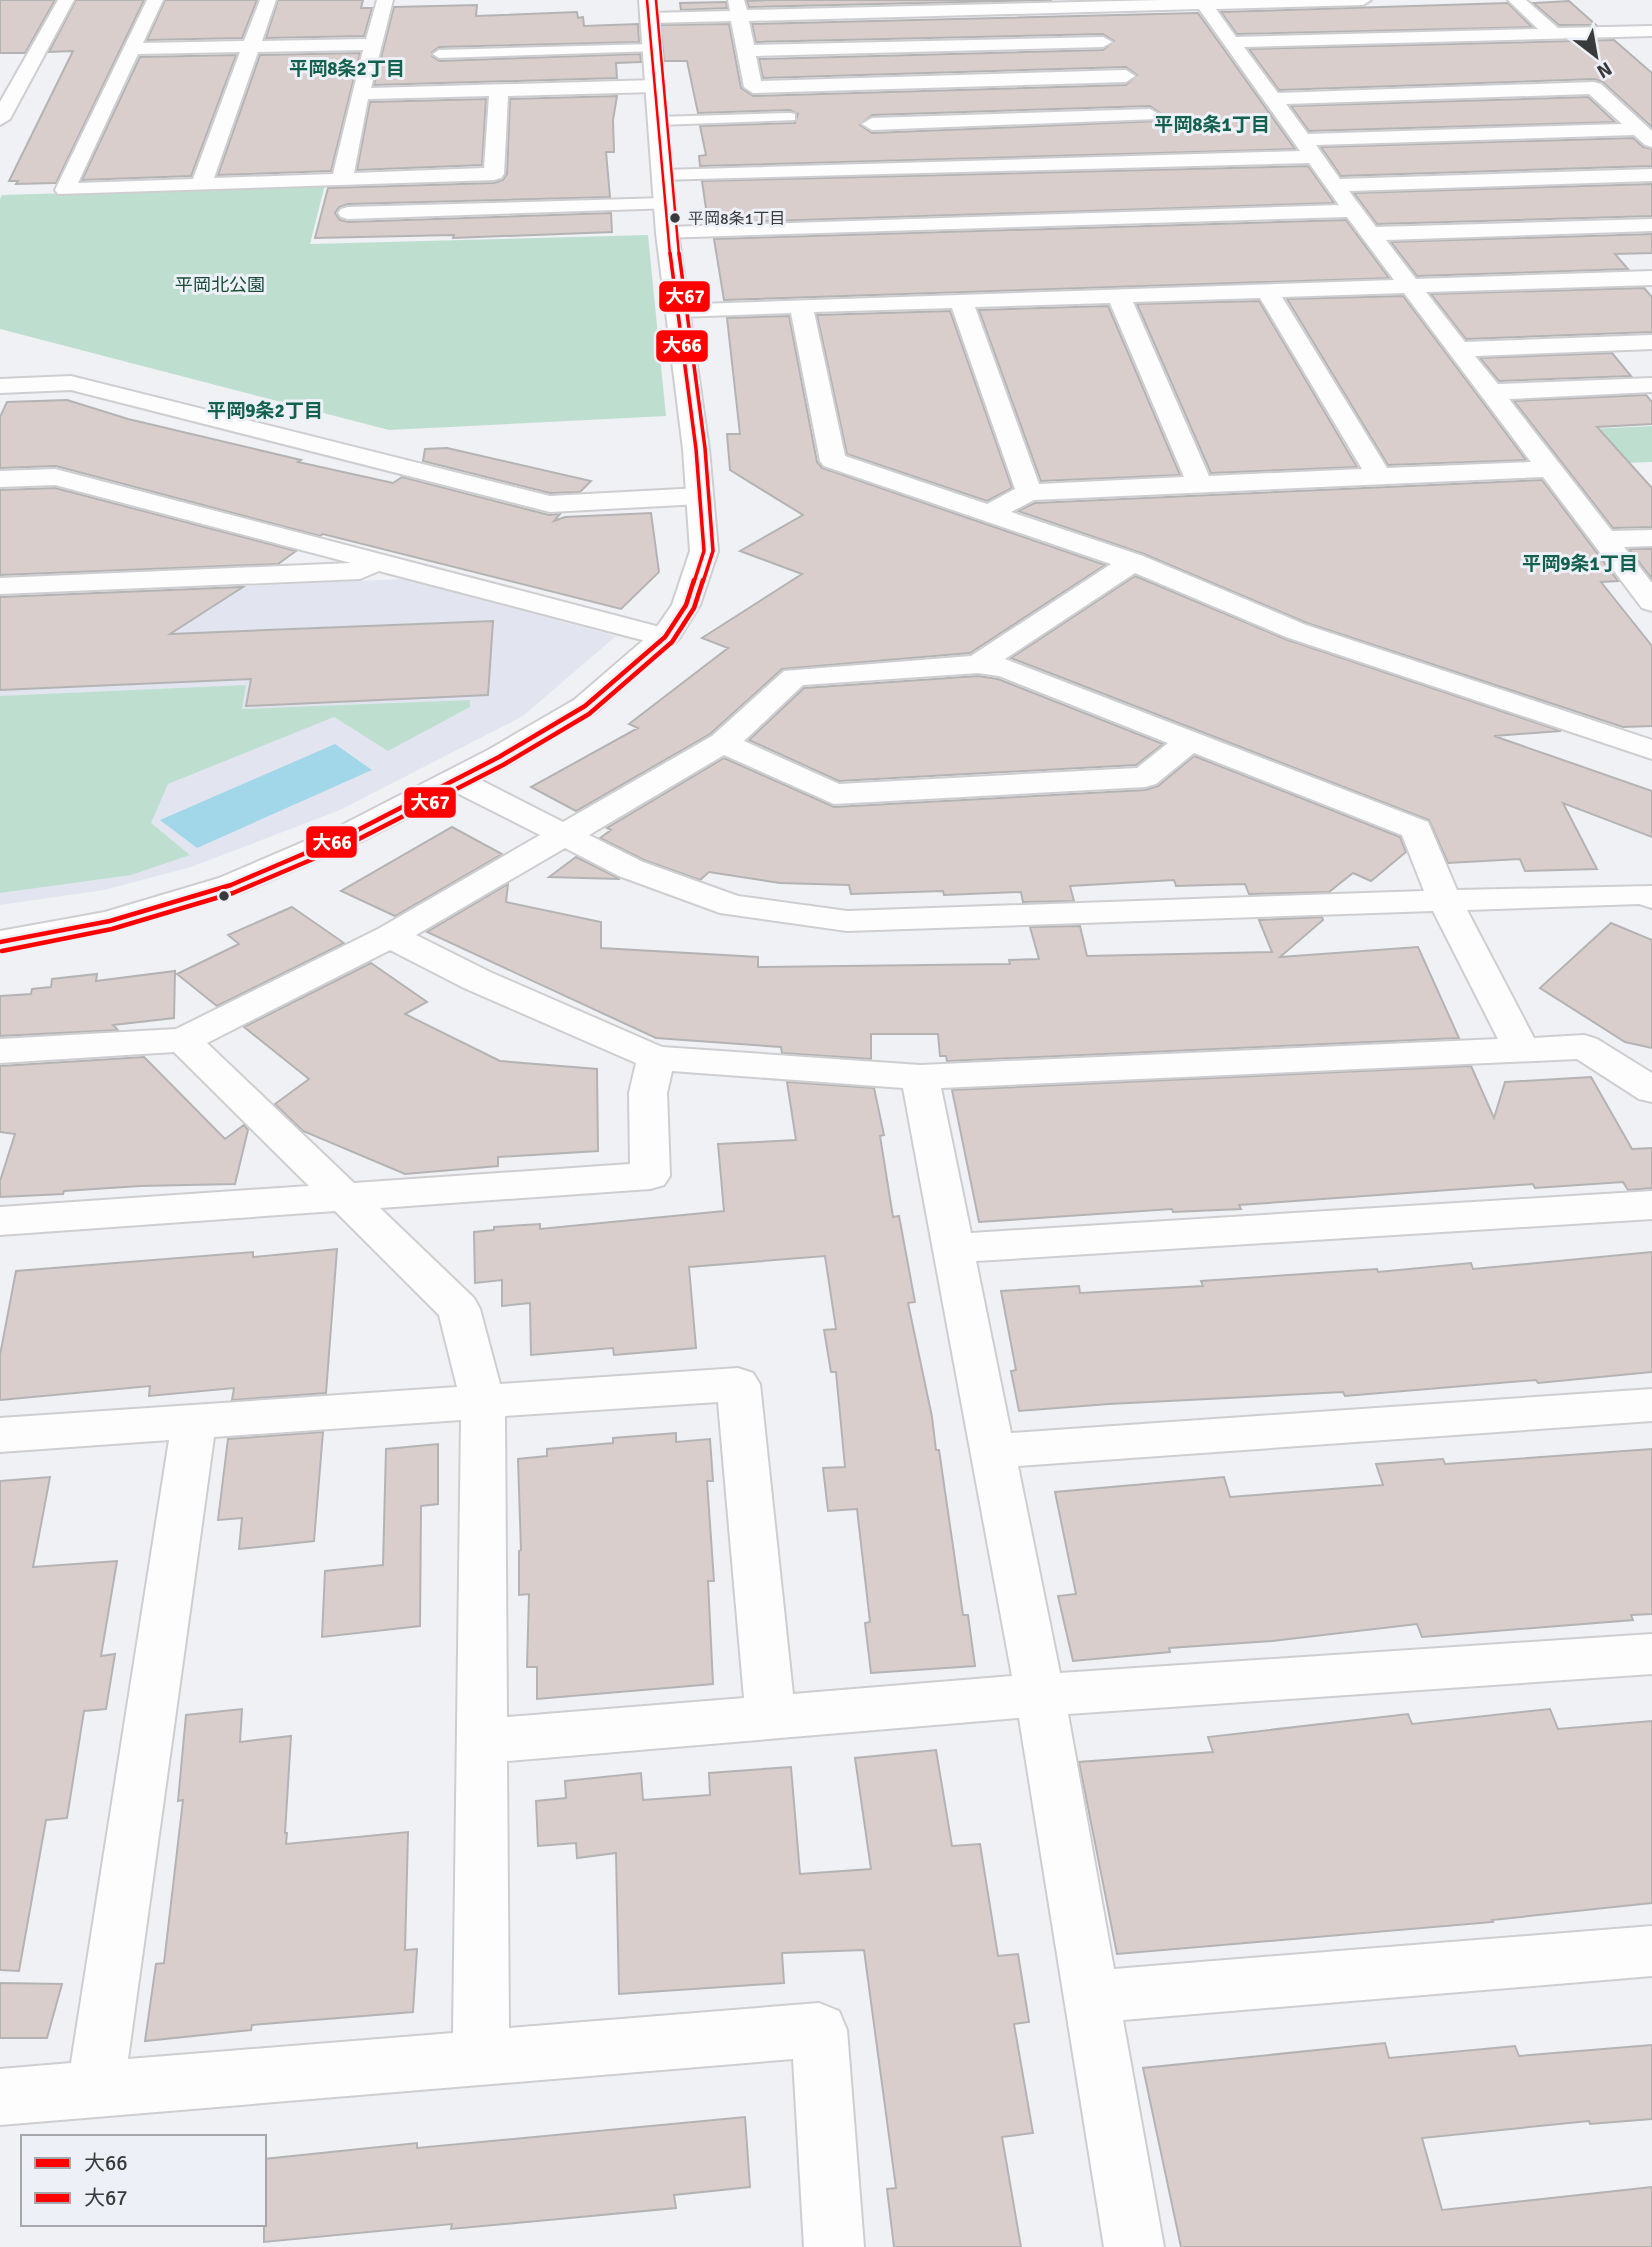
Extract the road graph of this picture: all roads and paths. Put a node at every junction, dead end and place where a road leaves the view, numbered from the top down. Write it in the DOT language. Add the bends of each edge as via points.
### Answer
graph roads {
  1 [pos="66,0"];
  2 [pos="155,0"];
  3 [pos="268,0"];
  4 [pos="385,0"];
  5 [pos="1363,0"];
  6 [pos="1516,0"];
  7 [pos="1202,2"];
  8 [pos="1084,4"];
  9 [pos="737,8"];
  10 [pos="648,9"];
  11 [pos="1652,31"];
  12 [pos="1553,33"];
  13 [pos="1103,42"];
  14 [pos="1230,42"];
  15 [pos="374,44"];
  16 [pos="251,47"];
  17 [pos="652,48"];
  18 [pos="133,49"];
  19 [pos="744,51"];
  20 [pos="439,54"];
  21 [pos="1126,76"];
  22 [pos="655,86"];
  23 [pos="499,90"];
  24 [pos="360,94"];
  25 [pos="6,99"];
  26 [pos="1272,99"];
  27 [pos="867,104"];
  28 [pos="790,117"];
  29 [pos="0,118"];
  30 [pos="658,121"];
  31 [pos="1158,126"];
  32 [pos="1646,135"];
  33 [pos="1308,148"];
  34 [pos="1179,161"];
  35 [pos="886,170"];
  36 [pos="1652,176"];
  37 [pos="342,181"];
  38 [pos="201,185"];
  39 [pos="1335,185"];
  40 [pos="664,190"];
  41 [pos="1354,211"];
  42 [pos="348,213"];
  43 [pos="1652,225"];
  44 [pos="667,233"];
  45 [pos="1370,234"];
  46 [pos="1652,278"];
  47 [pos="1410,285"];
  48 [pos="1268,292"];
  49 [pos="1119,296"];
  50 [pos="961,301"];
  51 [pos="801,306"];
  52 [pos="678,310"];
  53 [pos="1652,342"];
  54 [pos="1460,349"];
  55 [pos="1652,385"];
  56 [pos="0,386"];
  57 [pos="1493,392"];
  58 [pos="1549,469"];
  59 [pos="1379,477"];
  60 [pos="0,479"];
  61 [pos="1200,485"];
  62 [pos="1029,492"];
  63 [pos="700,496"];
  64 [pos="988,514"];
  65 [pos="1652,538"];
  66 [pos="1603,540"];
  67 [pos="383,562"];
  68 [pos="1133,562"];
  69 [pos="0,586"];
  70 [pos="1652,602"];
  71 [pos="665,637"];
  72 [pos="978,664"];
  73 [pos="1191,740"];
  74 [pos="723,743"];
  75 [pos="1652,750"];
  76 [pos="456,780"];
  77 [pos="564,834"];
  78 [pos="1650,893"];
  79 [pos="1445,902"];
  80 [pos="390,936"];
  81 [pos="0,942"];
  82 [pos="183,1040"];
  83 [pos="1522,1049"];
  84 [pos="0,1051"];
  85 [pos="656,1058"];
  86 [pos="920,1077"];
  87 [pos="1652,1090"];
  88 [pos="344,1199"];
  89 [pos="1652,1205"];
  90 [pos="0,1221"];
  91 [pos="954,1248"];
  92 [pos="484,1403"];
  93 [pos="1652,1405"];
  94 [pos="194,1423"];
  95 [pos="0,1435"];
  96 [pos="994,1451"];
  97 [pos="1652,1654"];
  98 [pos="1041,1695"];
  99 [pos="770,1716"];
  100 [pos="482,1741"];
  101 [pos="1652,1951"];
  102 [pos="1090,1997"];
  103 [pos="481,2056"];
  104 [pos="95,2090"];
  105 [pos="0,2098"];
  106 [pos="834,2247"];
  107 [pos="1134,2247"];
  1 -- 25 [label="street"];
  2 -- 18 [label="street"];
  3 -- 16 [label="street"];
  4 -- 15 [label="street"];
  5 -- 7 [label="street"];
  6 -- 12 [label="street"];
  7 -- 8 [label="street"];
  7 -- 14 [label="street"];
  8 -- 9 [label="street"];
  8 -- 13 [label="street"];
  9 -- 10 [label="street"];
  9 -- 19 [label="street"];
  10 -- 17 [label="street"];
  11 -- 12 [label="street"];
  12 -- 14 [label="street"];
  13 -- 19 [label="street"];
  13 -- 21 [label="street"];
  14 -- 26 [label="street"];
  15 -- 16 [label="street"];
  15 -- 24 [label="street"];
  16 -- 18 [label="street"];
  16 -- 38 [label="street"];
  17 -- 20 [label="lane"];
  17 -- 22 [label="street"];
  18 -- 38 [label="street" via="65,190"];
  19 -- 27 [label="street" via="753,87"];
  21 -- 27 [label="street"];
  21 -- 31 [label="street"];
  22 -- 23 [label="street"];
  22 -- 30 [label="street"];
  23 -- 24 [label="street"];
  23 -- 37 [label="street" via="494,174"];
  24 -- 37 [label="street"];
  25 -- 29 [label="street"];
  26 -- 32 [label="street" via="1594,88"];
  26 -- 33 [label="street"];
  27 -- 31 [label="street"];
  27 -- 35 [label="street"];
  28 -- 30 [label="lane"];
  30 -- 40 [label="street"];
  31 -- 34 [label="street"];
  32 -- 33 [label="street"];
  33 -- 34 [label="street"];
  33 -- 39 [label="street"];
  34 -- 35 [label="street"];
  35 -- 40 [label="street"];
  36 -- 39 [label="street"];
  37 -- 38 [label="street"];
  39 -- 41 [label="street"];
  40 -- 42 [label="street"];
  40 -- 44 [label="street"];
  41 -- 44 [label="street"];
  41 -- 45 [label="street"];
  43 -- 45 [label="street"];
  44 -- 52 [label="street"];
  45 -- 47 [label="street"];
  46 -- 47 [label="street"];
  47 -- 48 [label="street"];
  47 -- 54 [label="street"];
  48 -- 49 [label="street"];
  48 -- 59 [label="street"];
  49 -- 50 [label="street"];
  49 -- 61 [label="street"];
  50 -- 51 [label="street"];
  50 -- 62 [label="street"];
  51 -- 52 [label="street"];
  51 -- 64 [label="street" via="834,461"];
  52 -- 63 [label="street"];
  53 -- 54 [label="street"];
  54 -- 57 [label="street"];
  55 -- 57 [label="street"];
  56 -- 63 [label="street" via="71,383 550,504"];
  57 -- 58 [label="street"];
  58 -- 59 [label="street"];
  58 -- 66 [label="street"];
  59 -- 61 [label="street"];
  60 -- 67 [label="street" via="55,477"];
  61 -- 62 [label="street"];
  62 -- 64 [label="street"];
  63 -- 71 [label="street" via="704,551 686,605"];
  64 -- 68 [label="street"];
  65 -- 66 [label="street"];
  66 -- 70 [label="street"];
  67 -- 69 [label="street" via="360,570"];
  67 -- 71 [label="street"];
  68 -- 72 [label="street"];
  68 -- 75 [label="street" via="1296,631"];
  71 -- 76 [label="street" via="585,706"];
  72 -- 73 [label="street" via="1004,668"];
  72 -- 74 [label="street" via="795,677"];
  73 -- 74 [label="street" via="1145,777 834,794"];
  73 -- 79 [label="street" via="1416,829"];
  74 -- 77 [label="street"];
  76 -- 77 [label="street"];
  76 -- 81 [label="street" via="350,835 231,885 110,921"];
  77 -- 79 [label="street" via="631,869 732,906 847,921"];
  77 -- 80 [label="street"];
  78 -- 79 [label="street"];
  79 -- 83 [label="street"];
  80 -- 82 [label="street"];
  80 -- 85 [label="street" via="477,980"];
  82 -- 84 [label="street"];
  82 -- 88 [label="street"];
  83 -- 86 [label="street"];
  83 -- 87 [label="street" via="1584,1047"];
  85 -- 86 [label="street"];
  85 -- 88 [label="street" via="648,1093 650,1176"];
  86 -- 91 [label="street"];
  88 -- 90 [label="street"];
  88 -- 92 [label="street" via="459,1310"];
  89 -- 91 [label="street"];
  91 -- 96 [label="street"];
  92 -- 94 [label="street"];
  92 -- 99 [label="street" via="738,1384"];
  92 -- 100 [label="street"];
  93 -- 96 [label="street"];
  94 -- 95 [label="street"];
  94 -- 104 [label="street"];
  96 -- 98 [label="street"];
  97 -- 98 [label="street"];
  98 -- 99 [label="street"];
  98 -- 102 [label="street"];
  99 -- 100 [label="street"];
  100 -- 103 [label="street"];
  101 -- 102 [label="street"];
  102 -- 107 [label="street"];
  103 -- 104 [label="street"];
  103 -- 106 [label="street" via="819,2030"];
  104 -- 105 [label="street"];
}
